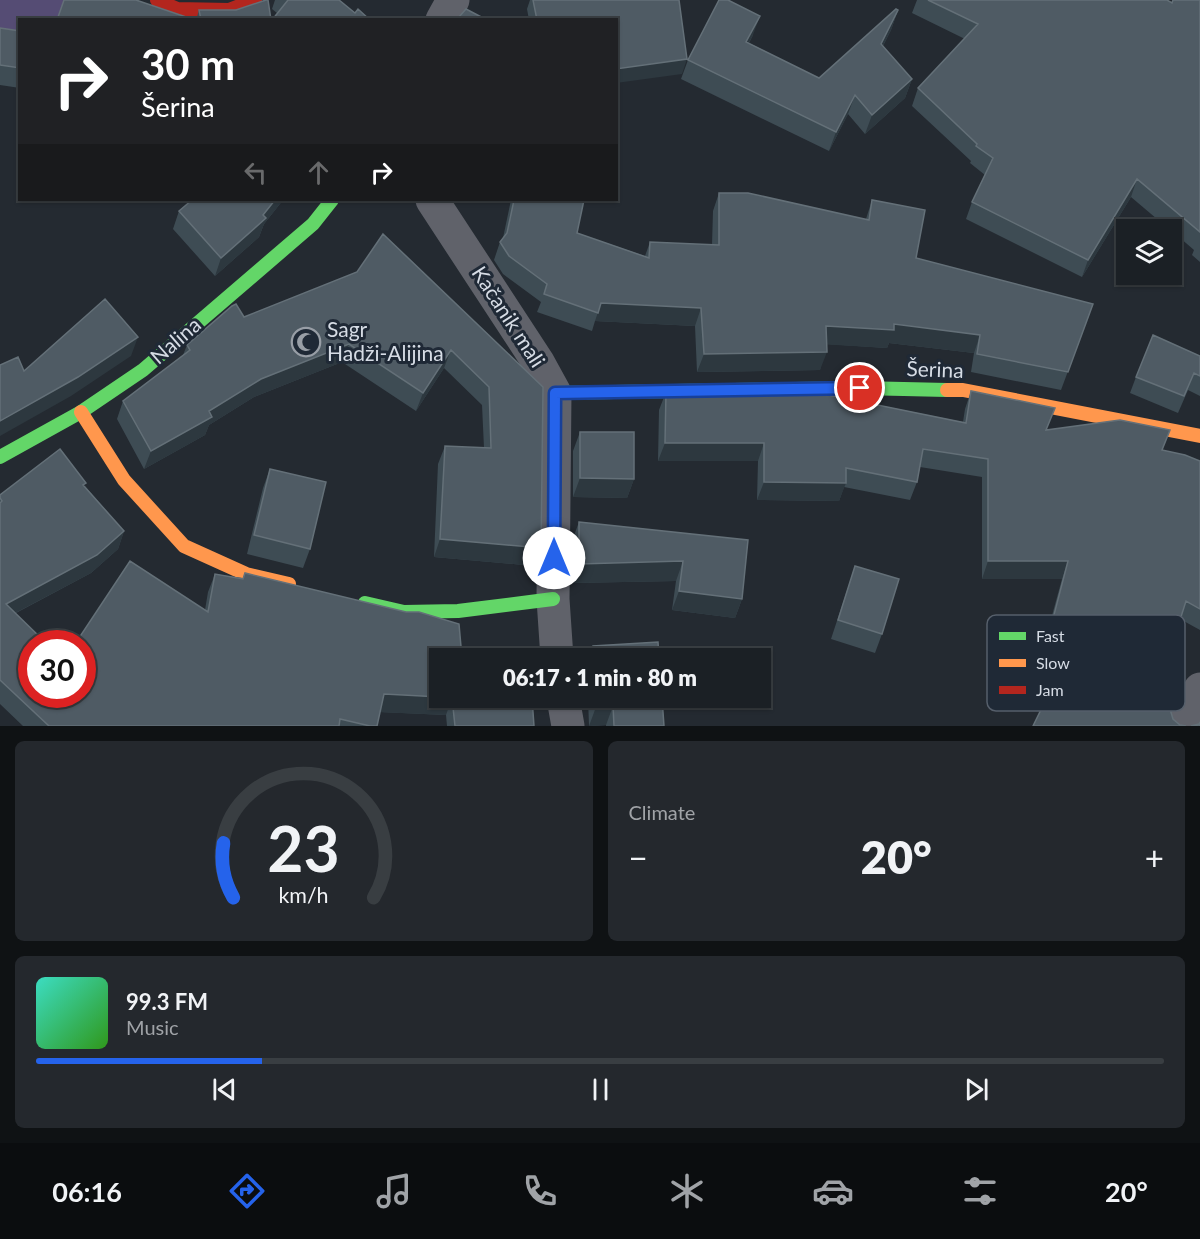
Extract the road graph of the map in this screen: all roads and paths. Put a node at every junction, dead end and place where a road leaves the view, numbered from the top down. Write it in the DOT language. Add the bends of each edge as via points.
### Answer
graph roads {
  1 [pos="157,0"];
  2 [pos="453,0"];
  3 [pos="241,10"];
  4 [pos="443,18"];
  5 [pos="331,201"];
  6 [pos="433,201"];
  7 [pos="555,393"];
  8 [pos="81,412"];
  9 [pos="1200,436"];
  10 [pos="0,457"];
  11 [pos="302,588"];
  12 [pos="348,598"];
  13 [pos="553,598"];
  14 [pos="556,648"];
  15 [pos="1200,689"];
  16 [pos="565,708"];
  17 [pos="568,726"];
  18 [pos="1182,726"];
  1 -- 3 [label="street" via="177,9"];
  2 -- 4 [label="street"];
  5 -- 8 [label="street, Nalina" via="313,224 143,370"];
  6 -- 7 [label="street, Kačanik mali"];
  7 -- 9 [label="street, Šerina" via="963,390"];
  7 -- 13 [label="street, Kačanik mali"];
  8 -- 10 [label="street, Nalina"];
  8 -- 11 [label="street" via="123,480 184,546 246,574"];
  12 -- 13 [label="street" via="404,612 458,611"];
  13 -- 14 [label="street, Kačanik mali"];
  15 -- 18 [label="street"];
  16 -- 17 [label="street"];
}
